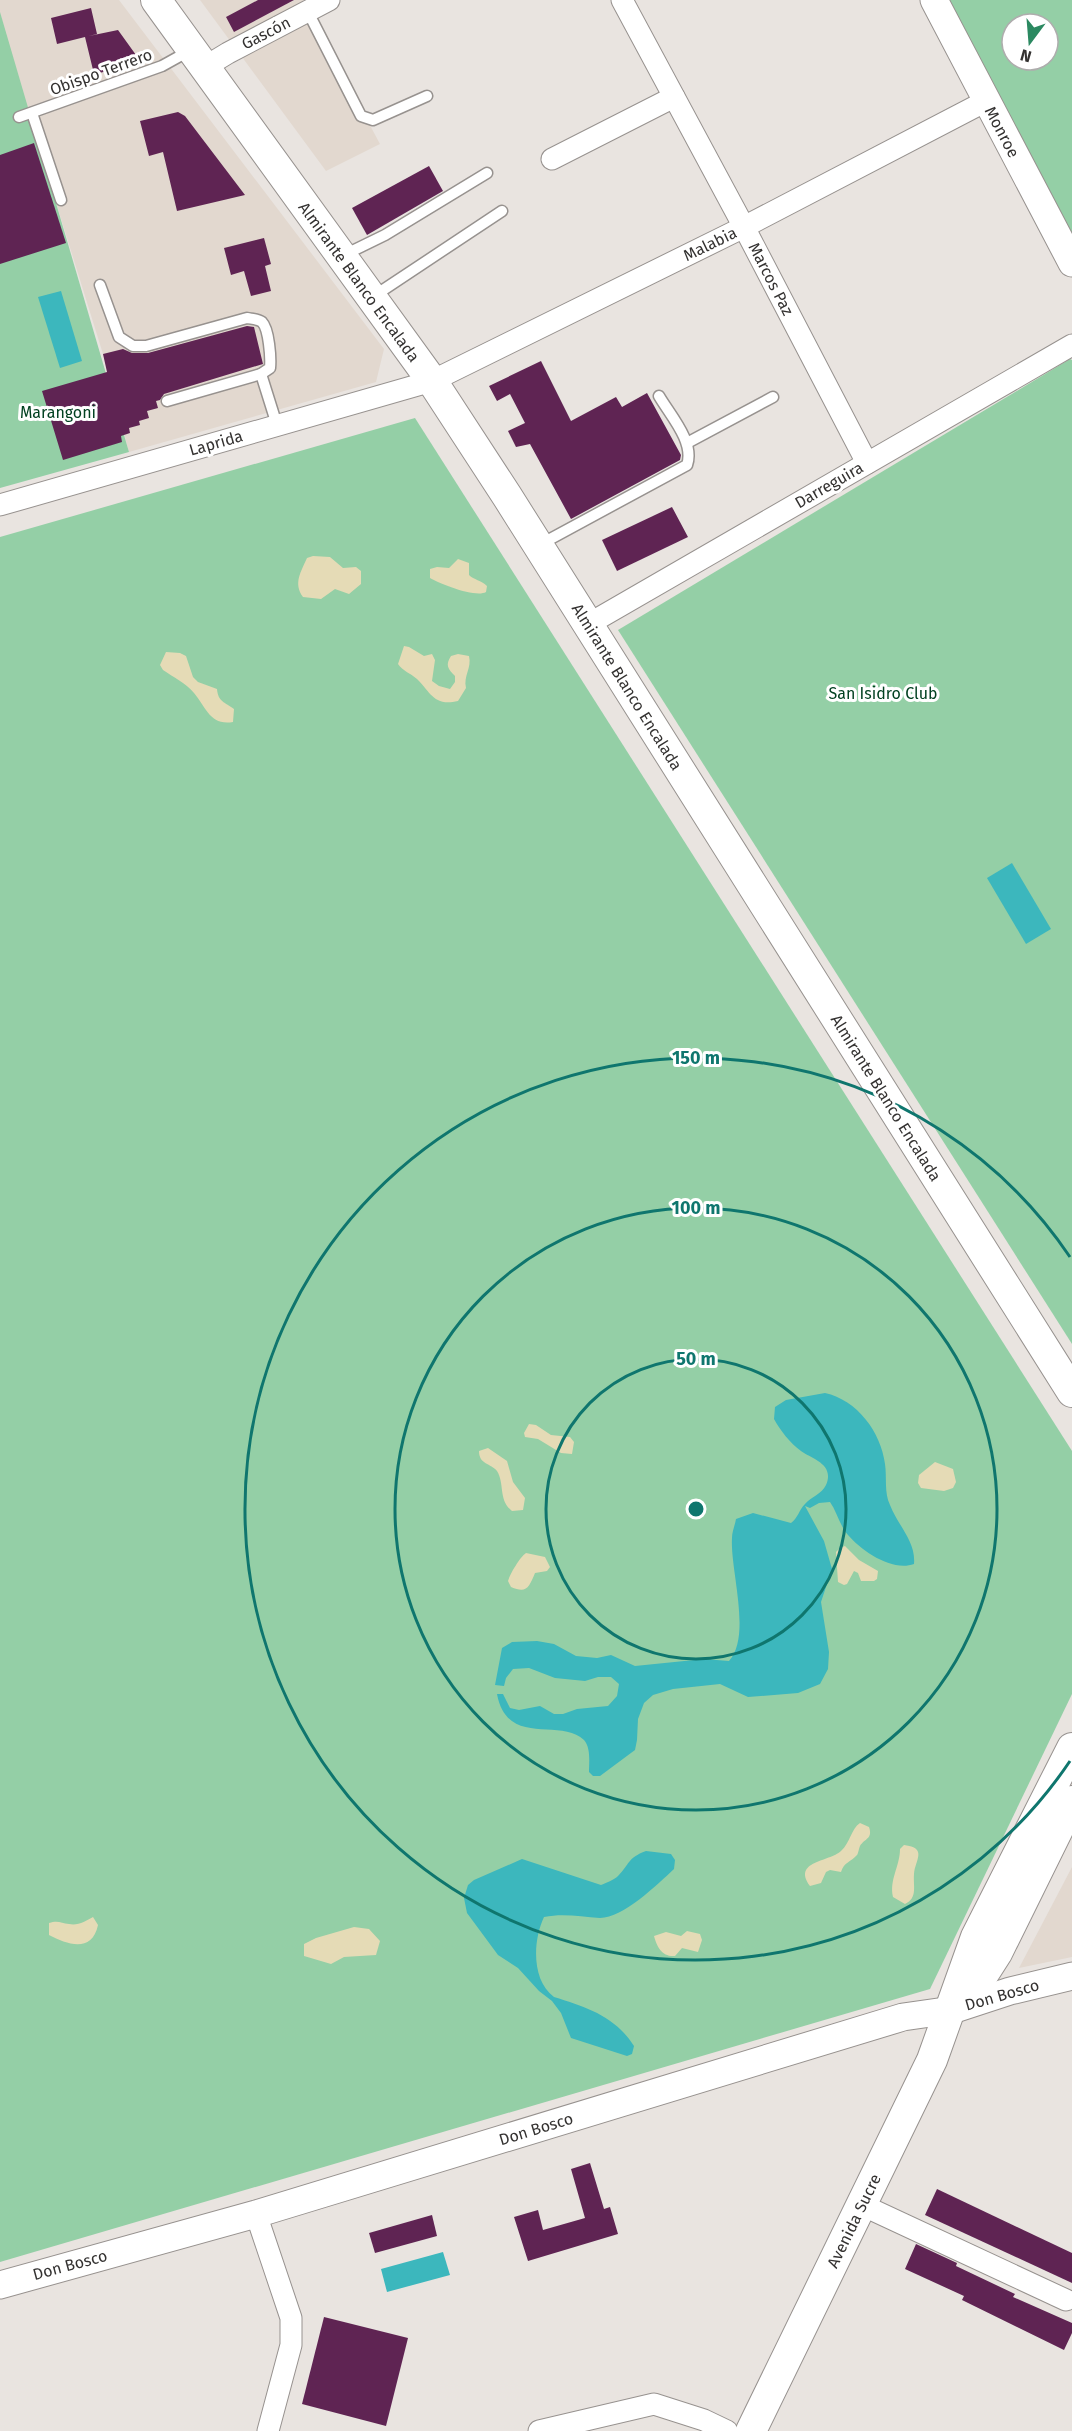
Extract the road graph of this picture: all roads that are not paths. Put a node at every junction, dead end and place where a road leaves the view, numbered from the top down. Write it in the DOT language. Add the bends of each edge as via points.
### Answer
graph roads {
  1 [pos="156,0"];
  2 [pos="329,0"];
  3 [pos="622,0"];
  4 [pos="934,0"];
  5 [pos="308,12"];
  6 [pos="199,58"];
  7 [pos="427,96"];
  8 [pos="674,97"];
  9 [pos="986,101"];
  10 [pos="32,113"];
  11 [pos="19,117"];
  12 [pos="552,159"];
  13 [pos="487,172"];
  14 [pos="61,200"];
  15 [pos="502,211"];
  16 [pos="744,227"];
  17 [pos="341,256"];
  18 [pos="1072,263"];
  19 [pos="100,285"];
  20 [pos="371,298"];
  21 [pos="1072,345"];
  22 [pos="261,374"];
  23 [pos="432,381"];
  24 [pos="659,396"];
  25 [pos="774,397"];
  26 [pos="167,401"];
  27 [pos="277,426"];
  28 [pos="687,444"];
  29 [pos="867,463"];
  30 [pos="0,505"];
  31 [pos="538,546"];
  32 [pos="587,625"];
  33 [pos="1072,1392"];
  34 [pos="1072,1748"];
  35 [pos="1072,1801"];
  36 [pos="1072,1976"];
  37 [pos="952,2010"];
  38 [pos="862,2205"];
  39 [pos="256,2214"];
  40 [pos="0,2285"];
  41 [pos="1066,2300"];
  42 [pos="268,2431"];
  43 [pos="539,2431"];
  44 [pos="727,2431"];
  45 [pos="751,2431"];
  1 -- 6 [label="main road, Almirante Blanco Encalada"];
  2 -- 5 [label="street, Gascón"];
  3 -- 8 [label="street, Marcos Paz"];
  4 -- 9 [label="street, Monroe"];
  5 -- 6 [label="street, Gascón" via="228,53"];
  5 -- 7 [label="lane" via="361,116 373,120"];
  6 -- 10 [label="lane, Obispo Terrero" via="162,66"];
  6 -- 17 [label="main road, Almirante Blanco Encalada"];
  8 -- 12 [label="street"];
  8 -- 16 [label="street, Marcos Paz"];
  9 -- 16 [label="street, Malabia"];
  9 -- 18 [label="street, Monroe"];
  10 -- 11 [label="lane, Obispo Terrero"];
  10 -- 14 [label="lane"];
  13 -- 17 [label="lane" via="385,235"];
  15 -- 20 [label="lane"];
  16 -- 23 [label="street, Malabia"];
  16 -- 29 [label="street, Marcos Paz"];
  17 -- 20 [label="main road, Almirante Blanco Encalada"];
  19 -- 22 [label="lane" via="118,337 133,346 146,346 247,318 260,320 271,355 270,368"];
  20 -- 23 [label="main road, Almirante Blanco Encalada"];
  21 -- 29 [label="street, Darreguira"];
  22 -- 26 [label="lane"];
  22 -- 27 [label="lane"];
  23 -- 27 [label="street, Laprida"];
  23 -- 31 [label="main road, Almirante Blanco Encalada"];
  24 -- 28 [label="lane"];
  25 -- 28 [label="lane"];
  27 -- 30 [label="street, Laprida"];
  28 -- 31 [label="lane" via="687,465"];
  29 -- 32 [label="street, Darreguira"];
  31 -- 32 [label="main road, Almirante Blanco Encalada"];
  32 -- 33 [label="main road, Almirante Blanco Encalada"];
  34 -- 37 [label="main road, Avenida Sucre" via="976,1937"];
  35 -- 37 [label="main road, Avenida Sucre" via="997,1953 974,1989"];
  36 -- 37 [label="street, Don Bosco"];
  37 -- 38 [label="main road, Avenida Sucre"];
  37 -- 39 [label="street, Don Bosco" via="903,2017"];
  38 -- 41 [label="street"];
  38 -- 45 [label="main road, Avenida Sucre"];
  39 -- 40 [label="street, Don Bosco"];
  39 -- 42 [label="street" via="291,2318 291,2345"];
  43 -- 44 [label="street" via="654,2404"];
}
